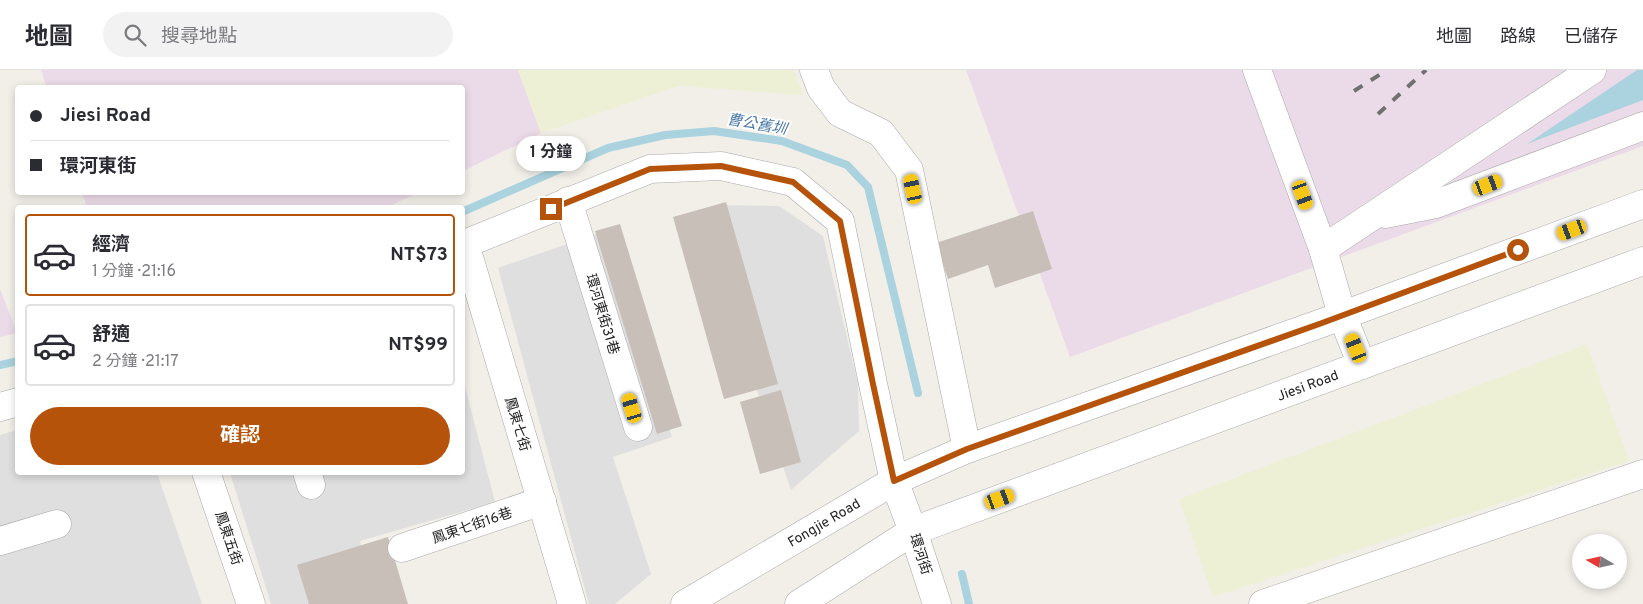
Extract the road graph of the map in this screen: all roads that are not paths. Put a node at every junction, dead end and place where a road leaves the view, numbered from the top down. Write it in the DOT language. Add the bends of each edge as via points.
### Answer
graph roads {
  1 [pos="814,70"];
  2 [pos="1257,70"];
  3 [pos="1592,70"];
  4 [pos="1643,126"];
  5 [pos="568,202"];
  6 [pos="1643,204"];
  7 [pos="1372,217"];
  8 [pos="465,245"];
  9 [pos="465,248"];
  10 [pos="1323,249"];
  11 [pos="1643,261"];
  12 [pos="1342,315"];
  13 [pos="1362,365"];
  14 [pos="15,403"];
  15 [pos="0,407"];
  16 [pos="638,427"];
  17 [pos="967,449"];
  18 [pos="1643,474"];
  19 [pos="207,475"];
  20 [pos="899,493"];
  21 [pos="542,501"];
  22 [pos="57,524"];
  23 [pos="913,531"];
  24 [pos="0,541"];
  25 [pos="402,548"];
  26 [pos="251,604"];
  27 [pos="572,604"];
  28 [pos="685,604"];
  29 [pos="798,604"];
  30 [pos="937,604"];
  31 [pos="1263,604"];
  1 -- 17 [label="street" via="821,88 840,113 881,133 909,170"];
  2 -- 10 [label="street"];
  3 -- 7 [label="street"];
  4 -- 7 [label="street" via="1436,204"];
  5 -- 8 [label="street, 環河街"];
  5 -- 16 [label="street, 環河東街31巷"];
  5 -- 20 [label="street, 環河街" via="650,169 721,166 793,182 840,221"];
  6 -- 12 [label="street"];
  7 -- 10 [label="street"];
  9 -- 21 [label="street, 鳳東七街"];
  10 -- 12 [label="street"];
  11 -- 13 [label="street, Jiesi Road"];
  12 -- 13 [label="street"];
  12 -- 17 [label="street"];
  13 -- 23 [label="street, Jiesi Road"];
  14 -- 15 [label="street"];
  17 -- 20 [label="street, Fongjie Road"];
  18 -- 31 [label="street"];
  19 -- 26 [label="street, 鳳東五街"];
  20 -- 23 [label="street, 環河街"];
  20 -- 28 [label="street, Fongjie Road"];
  21 -- 25 [label="street, 鳳東七街16巷"];
  21 -- 27 [label="street, 鳳東七街"];
  22 -- 24 [label="street"];
  23 -- 29 [label="street"];
  23 -- 30 [label="street, 環河街"];
}
